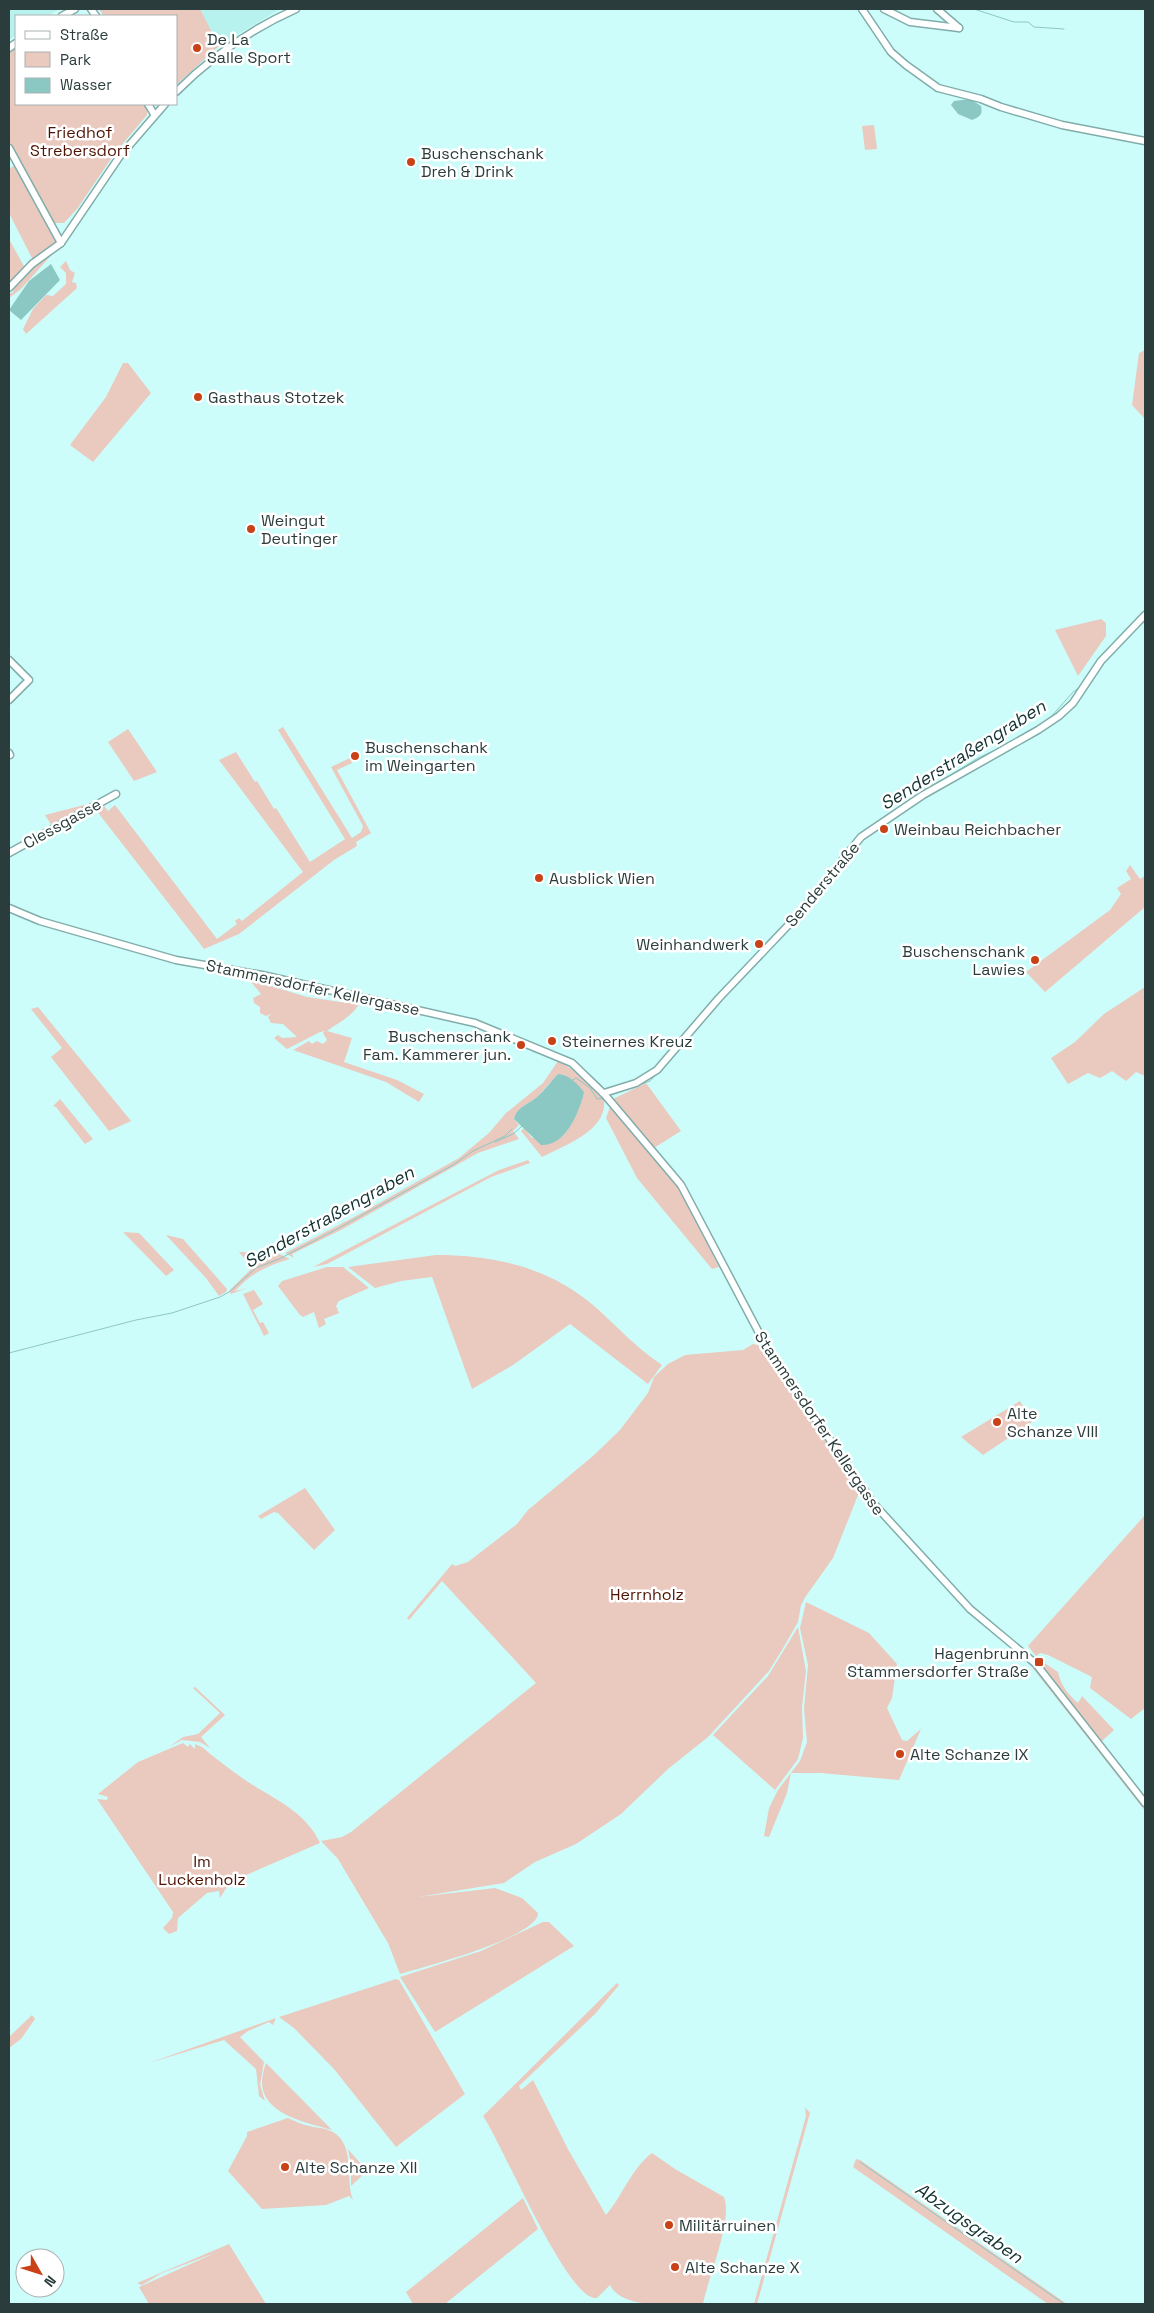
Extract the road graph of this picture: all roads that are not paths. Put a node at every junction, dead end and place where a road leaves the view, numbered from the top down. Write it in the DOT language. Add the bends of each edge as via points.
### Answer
graph roads {
  1 [pos="75,9"];
  2 [pos="296,9"];
  3 [pos="862,9"];
  4 [pos="884,9"];
  5 [pos="937,9"];
  6 [pos="64,15"];
  7 [pos="178,90"];
  8 [pos="149,105"];
  9 [pos="164,105"];
  10 [pos="154,114"];
  11 [pos="1145,141"];
  12 [pos="9,148"];
  13 [pos="61,243"];
  14 [pos="9,288"];
  15 [pos="1145,615"];
  16 [pos="9,660"];
  17 [pos="9,700"];
  18 [pos="116,794"];
  19 [pos="9,853"];
  20 [pos="9,908"];
  21 [pos="606,1096"];
  22 [pos="1145,1804"];
  1 -- 6 [label="street"];
  2 -- 7 [label="street" via="222,50"];
  3 -- 11 [label="street" via="891,52 938,88 1062,125"];
  4 -- 5 [label="street" via="910,22 958,28"];
  8 -- 10 [label="street"];
  9 -- 10 [label="street"];
  10 -- 13 [label="street" via="120,156"];
  12 -- 13 [label="street"];
  13 -- 14 [label="street" via="32,264"];
  15 -- 21 [label="street, Senderstraße" via="1101,661 1073,703 1059,716 923,795 861,837 804,909 732,984 657,1070"];
  16 -- 17 [label="street" via="29,680"];
  18 -- 19 [label="street, Clessgasse"];
  20 -- 21 [label="street, Stammersdorfer Kellergasse" via="40,921 170,958 262,975 475,1023 570,1062"];
  21 -- 22 [label="street, Stammersdorfer Kellergasse" via="680,1185 767,1348 874,1504 970,1609 1015,1645 1047,1677"];
}
